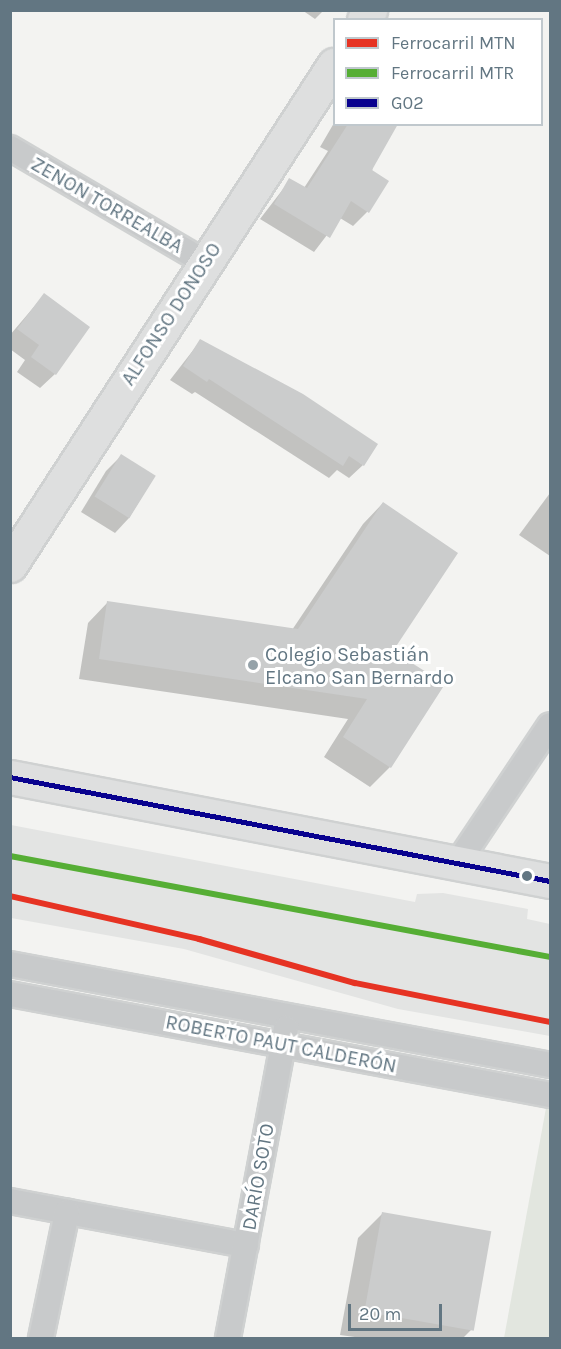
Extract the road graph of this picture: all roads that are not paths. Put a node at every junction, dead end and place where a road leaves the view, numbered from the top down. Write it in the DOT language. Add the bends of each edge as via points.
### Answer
graph roads {
  1 [pos="333,67"];
  2 [pos="10,148"];
  3 [pos="204,262"];
  4 [pos="10,565"];
  5 [pos="550,725"];
  6 [pos="10,777"];
  7 [pos="457,864"];
  8 [pos="550,881"];
  9 [pos="10,964"];
  10 [pos="10,994"];
  11 [pos="288,1015"];
  12 [pos="283,1045"];
  13 [pos="550,1065"];
  14 [pos="550,1095"];
  15 [pos="10,1202"];
  16 [pos="67,1212"];
  17 [pos="246,1245"];
  18 [pos="40,1338"];
  19 [pos="228,1338"];
  1 -- 3 [label="street, ALFONSO DONOSO"];
  2 -- 3 [label="street, ZENON TORREALBA"];
  3 -- 4 [label="street, ALFONSO DONOSO"];
  5 -- 7 [label="street"];
  6 -- 7 [label="street"];
  7 -- 8 [label="street"];
  9 -- 11 [label="street, ROBERTO PAUT CALDERÓN"];
  10 -- 12 [label="street, ROBERTO PAUT CALDERÓN"];
  11 -- 12 [label="street, DARÍO SOTO"];
  11 -- 13 [label="street, ROBERTO PAUT CALDERÓN"];
  12 -- 14 [label="street, ROBERTO PAUT CALDERÓN"];
  12 -- 17 [label="street, DARÍO SOTO"];
  15 -- 16 [label="street"];
  16 -- 17 [label="street"];
  16 -- 18 [label="street"];
  17 -- 19 [label="street, DARÍO SOTO"];
}
